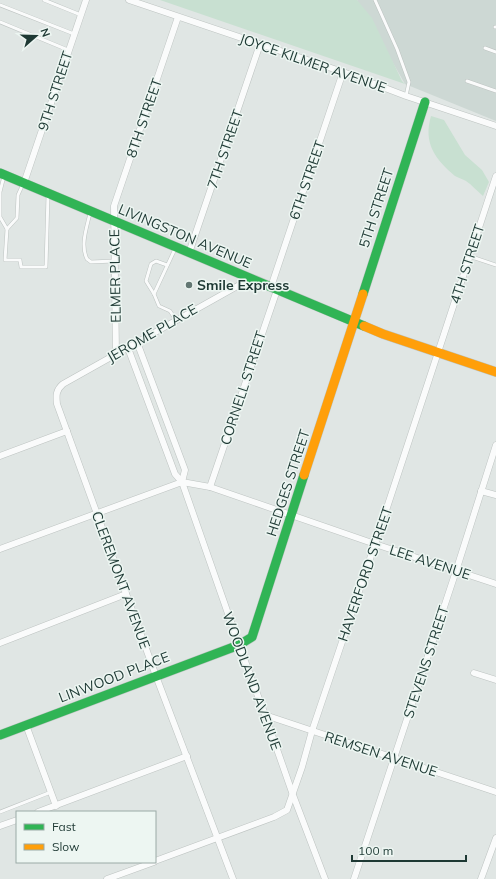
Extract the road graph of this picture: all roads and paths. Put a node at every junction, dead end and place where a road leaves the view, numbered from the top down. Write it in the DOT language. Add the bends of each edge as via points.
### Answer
graph roads {
  1 [pos="44,0"];
  2 [pos="86,0"];
  3 [pos="129,0"];
  4 [pos="376,0"];
  5 [pos="0,5"];
  6 [pos="81,15"];
  7 [pos="178,16"];
  8 [pos="0,22"];
  9 [pos="74,34"];
  10 [pos="260,44"];
  11 [pos="485,48"];
  12 [pos="69,51"];
  13 [pos="496,52"];
  14 [pos="343,72"];
  15 [pos="467,81"];
  16 [pos="496,91"];
  17 [pos="406,96"];
  18 [pos="425,102"];
  19 [pos="496,126"];
  20 [pos="2,174"];
  21 [pos="496,176"];
  22 [pos="24,183"];
  23 [pos="48,193"];
  24 [pos="90,211"];
  25 [pos="114,221"];
  26 [pos="7,229"];
  27 [pos="176,247"];
  28 [pos="189,253"];
  29 [pos="469,256"];
  30 [pos="114,262"];
  31 [pos="167,265"];
  32 [pos="496,265"];
  33 [pos="250,279"];
  34 [pos="274,289"];
  35 [pos="154,294"];
  36 [pos="176,320"];
  37 [pos="354,322"];
  38 [pos="137,342"];
  39 [pos="128,348"];
  40 [pos="438,352"];
  41 [pos="116,354"];
  42 [pos="496,372"];
  43 [pos="56,391"];
  44 [pos="67,431"];
  45 [pos="496,445"];
  46 [pos="0,456"];
  47 [pos="182,482"];
  48 [pos="210,487"];
  49 [pos="481,490"];
  50 [pos="496,495"];
  51 [pos="97,514"];
  52 [pos="292,516"];
  53 [pos="376,544"];
  54 [pos="0,549"];
  55 [pos="456,571"];
  56 [pos="496,584"];
  57 [pos="126,594"];
  58 [pos="0,642"];
  59 [pos="239,645"];
  60 [pos="474,673"];
  61 [pos="156,676"];
  62 [pos="496,680"];
  63 [pos="265,715"];
  64 [pos="26,725"];
  65 [pos="312,731"];
  66 [pos="0,735"];
  67 [pos="187,756"];
  68 [pos="394,759"];
  69 [pos="51,792"];
  70 [pos="496,792"];
  71 [pos="293,795"];
  72 [pos="56,806"];
  73 [pos="41,811"];
  74 [pos="0,812"];
  75 [pos="16,820"];
  76 [pos="0,826"];
  77 [pos="496,838"];
  78 [pos="218,839"];
  79 [pos="156,861"];
  80 [pos="151,863"];
  81 [pos="107,879"];
  82 [pos="233,879"];
  83 [pos="325,879"];
  84 [pos="354,879"];
  85 [pos="481,879"];
  1 -- 6 [label="lane"];
  2 -- 6 [label="street, 9TH STREET"];
  3 -- 7 [label="street, JOYCE KILMER AVENUE"];
  4 -- 17 [label="lane" via="409,82"];
  5 -- 9 [label="lane"];
  6 -- 9 [label="street, 9TH STREET"];
  7 -- 10 [label="street, JOYCE KILMER AVENUE"];
  7 -- 25 [label="street, 8TH STREET" via="114,206"];
  8 -- 12 [label="lane"];
  9 -- 12 [label="street, 9TH STREET"];
  10 -- 14 [label="street, JOYCE KILMER AVENUE"];
  10 -- 28 [label="street, 7TH STREET"];
  11 -- 13 [label="lane"];
  12 -- 22 [label="street, 9TH STREET"];
  14 -- 17 [label="street, JOYCE KILMER AVENUE"];
  14 -- 34 [label="street, 6TH STREET"];
  15 -- 16 [label="lane"];
  17 -- 18 [label="street, JOYCE KILMER AVENUE"];
  18 -- 19 [label="street, JOYCE KILMER AVENUE"];
  18 -- 37 [label="street, 5TH STREET"];
  20 -- 22 [label="street, LIVINGSTON AVENUE"];
  20 -- 26 [label="lane" via="0,217"];
  21 -- 29 [label="street, 4TH STREET"];
  22 -- 23 [label="street, LIVINGSTON AVENUE"];
  22 -- 26 [label="lane" via="18,195 17,218"];
  23 -- 24 [label="street, LIVINGSTON AVENUE"];
  23 -- 26 [label="lane" via="46,267 21,267 20,260 5,260"];
  24 -- 25 [label="street, LIVINGSTON AVENUE"];
  24 -- 30 [label="lane" via="85,233 85,255 91,262"];
  25 -- 27 [label="street, LIVINGSTON AVENUE"];
  25 -- 30 [label="street, ELMER PLACE"];
  27 -- 28 [label="street, LIVINGSTON AVENUE"];
  27 -- 31 [label="lane"];
  28 -- 33 [label="street, LIVINGSTON AVENUE"];
  29 -- 32 [label="lane"];
  29 -- 40 [label="street, 4TH STREET"];
  30 -- 41 [label="street, ELMER PLACE"];
  31 -- 35 [label="lane"];
  31 -- 35 [label="lane" via="156,261 151,264 146,280"];
  33 -- 34 [label="street, LIVINGSTON AVENUE"];
  33 -- 36 [label="street, JEROME PLACE"];
  34 -- 37 [label="street, LIVINGSTON AVENUE"];
  34 -- 48 [label="street, CORNELL STREET"];
  35 -- 36 [label="lane" via="159,306 170,311"];
  36 -- 38 [label="street, JEROME PLACE"];
  37 -- 40 [label="street, LIVINGSTON AVENUE"];
  37 -- 52 [label="street, HEDGES STREET"];
  38 -- 39 [label="street, JEROME PLACE"];
  38 -- 47 [label="street, WOODLAND AVENUE" via="185,470"];
  39 -- 41 [label="street, JEROME PLACE"];
  39 -- 47 [label="street, WOODLAND AVENUE" via="175,474"];
  40 -- 42 [label="street, LIVINGSTON AVENUE"];
  40 -- 53 [label="street, HAVERFORD STREET"];
  41 -- 43 [label="street, JEROME PLACE" via="63,384"];
  43 -- 44 [label="street, CLEREMONT AVENUE"];
  44 -- 46 [label="street"];
  44 -- 51 [label="street, CLEREMONT AVENUE"];
  45 -- 49 [label="street, STEVENS STREET"];
  47 -- 48 [label="street, LEE AVENUE"];
  47 -- 51 [label="street"];
  47 -- 59 [label="street, WOODLAND AVENUE"];
  48 -- 52 [label="street, LEE AVENUE"];
  49 -- 50 [label="street"];
  49 -- 55 [label="street, STEVENS STREET"];
  51 -- 54 [label="street"];
  51 -- 57 [label="street, CLEREMONT AVENUE"];
  52 -- 53 [label="street, LEE AVENUE"];
  52 -- 59 [label="street, HEDGES STREET" via="252,637"];
  53 -- 55 [label="street, LEE AVENUE"];
  53 -- 65 [label="street, HAVERFORD STREET"];
  55 -- 56 [label="street, LEE AVENUE"];
  55 -- 68 [label="street, STEVENS STREET"];
  57 -- 58 [label="street"];
  57 -- 61 [label="street, CLEREMONT AVENUE"];
  59 -- 61 [label="street, LINWOOD PLACE"];
  59 -- 63 [label="street, WOODLAND AVENUE"];
  60 -- 62 [label="street"];
  61 -- 64 [label="street, LINWOOD PLACE"];
  61 -- 67 [label="street, CLEREMONT AVENUE"];
  63 -- 65 [label="street, REMSEN AVENUE"];
  63 -- 71 [label="street, WOODLAND AVENUE"];
  64 -- 66 [label="street, LINWOOD PLACE"];
  64 -- 69 [label="street"];
  65 -- 68 [label="street, REMSEN AVENUE"];
  65 -- 71 [label="street, HAVERFORD STREET"];
  67 -- 72 [label="street"];
  67 -- 78 [label="street, CLEREMONT AVENUE"];
  68 -- 70 [label="street, REMSEN AVENUE"];
  68 -- 84 [label="street, STEVENS STREET"];
  69 -- 72 [label="street"];
  69 -- 74 [label="lane"];
  71 -- 78 [label="street, HAVERFORD STREET" via="287,810"];
  71 -- 83 [label="street, WOODLAND AVENUE"];
  72 -- 73 [label="street"];
  75 -- 76 [label="street"];
  77 -- 85 [label="street"];
  78 -- 79 [label="street, HAVERFORD STREET"];
  78 -- 82 [label="street, CLEREMONT AVENUE"];
  80 -- 81 [label="street, HAVERFORD STREET"];
}
